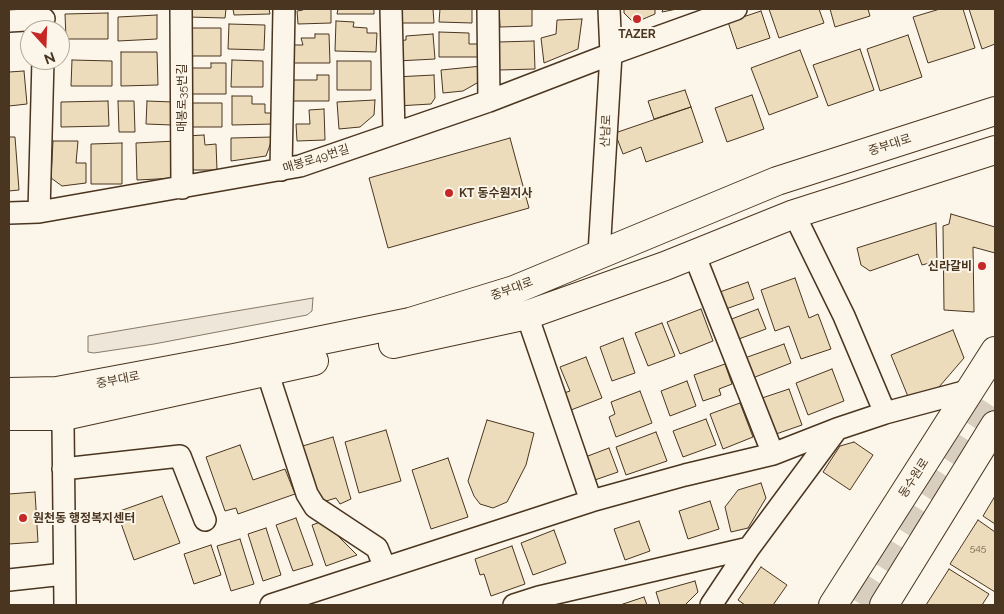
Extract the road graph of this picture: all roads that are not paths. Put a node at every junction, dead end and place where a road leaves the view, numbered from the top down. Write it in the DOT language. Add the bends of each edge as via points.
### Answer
graph roads {
  1 [pos="182,9"];
  2 [pos="284,9"];
  3 [pos="391,9"];
  4 [pos="488,9"];
  5 [pos="609,9"];
  6 [pos="725,11"];
  7 [pos="44,19"];
  8 [pos="9,21"];
  9 [pos="611,54"];
  10 [pos="43,70"];
  11 [pos="488,101"];
  12 [pos="995,111"];
  13 [pos="394,133"];
  14 [pos="993,152"];
  15 [pos="282,170"];
  16 [pos="182,188"];
  17 [pos="39,212"];
  18 [pos="9,213"];
  19 [pos="794,214"];
  20 [pos="599,254"];
  21 [pos="694,254"];
  22 [pos="527,315"];
  23 [pos="995,351"];
  24 [pos="267,371"];
  25 [pos="971,390"];
  26 [pos="9,392"];
  27 [pos="885,413"];
  28 [pos="9,416"];
  29 [pos="64,416"];
  30 [pos="995,425"];
  31 [pos="837,429"];
  32 [pos="773,454"];
  33 [pos="63,469"];
  34 [pos="591,501"];
  35 [pos="205,520"];
  36 [pos="749,548"];
  37 [pos="385,568"];
  38 [pos="64,574"];
  39 [pos="9,580"];
  40 [pos="541,601"];
  41 [pos="65,605"];
  42 [pos="272,605"];
  43 [pos="514,605"];
  44 [pos="711,605"];
  45 [pos="834,605"];
  46 [pos="884,605"];
  1 -- 16 [label="street, 매봉로35번길"];
  2 -- 15 [label="street"];
  3 -- 13 [label="street"];
  4 -- 11 [label="street"];
  5 -- 9 [label="street, 산남로"];
  6 -- 9 [label="street, 매봉로49번길"];
  7 -- 8 [label="street"];
  9 -- 11 [label="street, 매봉로49번길"];
  9 -- 20 [label="street, 산남로"];
  10 -- 17 [label="street"];
  11 -- 13 [label="street, 매봉로49번길"];
  12 -- 20 [label="main road, 중부대로" via="777,181"];
  13 -- 15 [label="street, 매봉로49번길"];
  14 -- 19 [label="main road, 중부대로"];
  15 -- 16 [label="street, 매봉로49번길"];
  16 -- 17 [label="street, 매봉로49번길"];
  17 -- 18 [label="street, 매봉로49번길"];
  19 -- 21 [label="main road, 중부대로"];
  19 -- 27 [label="street" via="844,316"];
  20 -- 26 [label="main road, 중부대로" via="514,290 410,322 57,391"];
  21 -- 22 [label="main road, 중부대로"];
  21 -- 32 [label="street"];
  22 -- 24 [label="main road, 중부대로"];
  22 -- 34 [label="street"];
  23 -- 25 [label="main road, 동수원로"];
  24 -- 29 [label="main road, 중부대로"];
  24 -- 37 [label="street" via="307,494 315,506 377,548"];
  25 -- 27 [label="street"];
  25 -- 45 [label="main road, 동수원로"];
  27 -- 31 [label="street"];
  28 -- 29 [label="main road, 중부대로"];
  29 -- 33 [label="street"];
  30 -- 46 [label="main road"];
  31 -- 32 [label="street"];
  31 -- 36 [label="street"];
  32 -- 34 [label="street"];
  33 -- 35 [label="street" via="180,456"];
  33 -- 38 [label="street"];
  34 -- 37 [label="street"];
  36 -- 40 [label="street"];
  36 -- 44 [label="street"];
  37 -- 42 [label="street"];
  38 -- 39 [label="street"];
  38 -- 41 [label="street"];
  40 -- 43 [label="street"];
}
